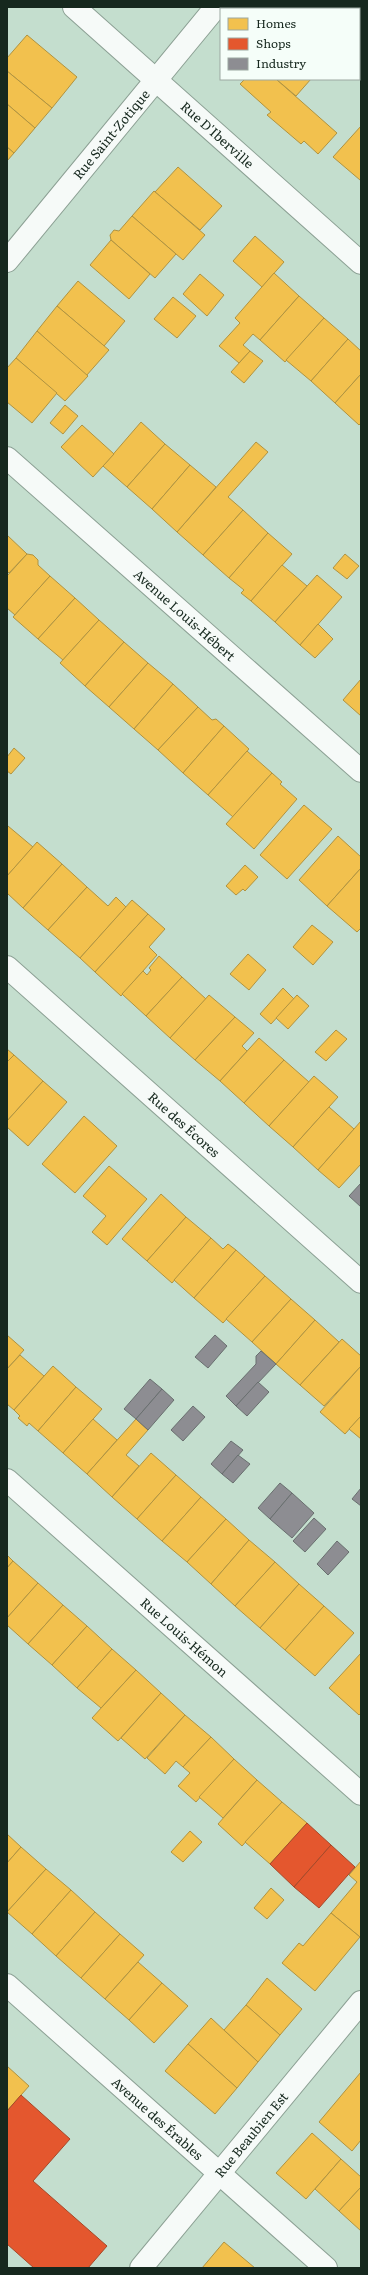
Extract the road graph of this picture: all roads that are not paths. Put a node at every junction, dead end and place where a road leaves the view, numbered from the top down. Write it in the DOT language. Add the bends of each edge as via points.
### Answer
graph roads {
  1 [pos="74,7"];
  2 [pos="216,7"];
  3 [pos="157,80"];
  4 [pos="7,261"];
  5 [pos="361,263"];
  6 [pos="7,458"];
  7 [pos="361,771"];
  8 [pos="7,967"];
  9 [pos="361,1282"];
  10 [pos="7,1480"];
  11 [pos="361,1794"];
  12 [pos="7,1985"];
  13 [pos="361,2002"];
  14 [pos="219,2174"];
  15 [pos="141,2268"];
  16 [pos="326,2268"];
  1 -- 3 [label="street, Rue D'Iberville"];
  2 -- 3 [label="street, Rue Saint-Zotique"];
  3 -- 4 [label="street, Rue Saint-Zotique"];
  3 -- 5 [label="street, Rue D'Iberville"];
  6 -- 7 [label="street, Avenue Louis-Hébert"];
  8 -- 9 [label="street, Rue des Écores"];
  10 -- 11 [label="street, Rue Louis-Hémon"];
  12 -- 14 [label="street, Avenue des Érables"];
  13 -- 14 [label="street, Rue Beaubien Est"];
  14 -- 15 [label="street, Rue Beaubien Est"];
  14 -- 16 [label="street, Avenue des Érables"];
}
